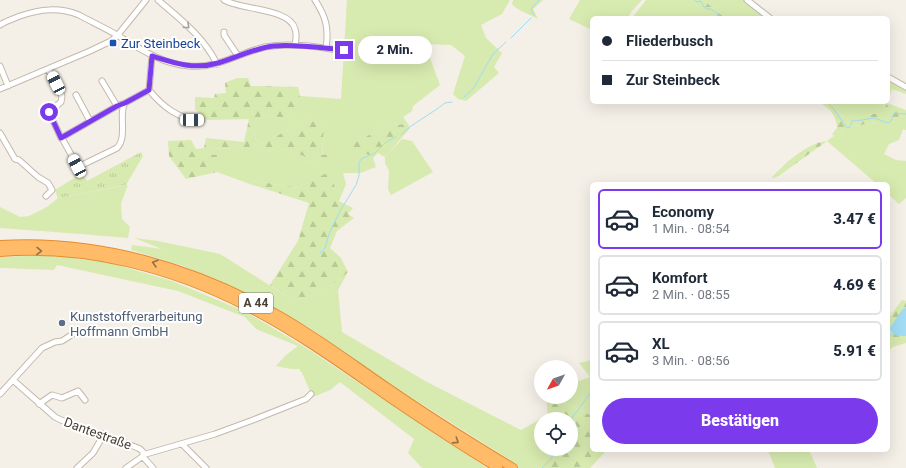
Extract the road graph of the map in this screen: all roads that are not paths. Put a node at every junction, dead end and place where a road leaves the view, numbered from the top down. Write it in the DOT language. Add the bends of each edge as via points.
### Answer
graph roads {
  1 [pos="146,0"];
  2 [pos="158,0"];
  3 [pos="224,0"];
  4 [pos="315,0"];
  5 [pos="746,0"];
  6 [pos="767,16"];
  7 [pos="0,25"];
  8 [pos="224,32"];
  9 [pos="117,36"];
  10 [pos="295,45"];
  11 [pos="326,48"];
  12 [pos="344,50"];
  13 [pos="152,56"];
  14 [pos="238,56"];
  15 [pos="217,64"];
  16 [pos="0,66"];
  17 [pos="48,69"];
  18 [pos="890,78"];
  19 [pos="102,80"];
  20 [pos="8,86"];
  21 [pos="906,87"];
  22 [pos="0,89"];
  23 [pos="149,90"];
  24 [pos="76,94"];
  25 [pos="125,103"];
  26 [pos="117,106"];
  27 [pos="202,120"];
  28 [pos="90,121"];
  29 [pos="0,133"];
  30 [pos="62,139"];
  31 [pos="46,196"];
  32 [pos="0,245"];
  33 [pos="0,252"];
  34 [pos="76,332"];
  35 [pos="13,380"];
  36 [pos="1,391"];
  37 [pos="311,394"];
  38 [pos="85,400"];
  39 [pos="39,404"];
  40 [pos="104,434"];
  41 [pos="182,444"];
  42 [pos="477,451"];
  43 [pos="142,456"];
  44 [pos="77,468"];
  45 [pos="126,468"];
  46 [pos="153,468"];
  47 [pos="206,468"];
  48 [pos="498,468"];
  49 [pos="513,468"];
  1 -- 9 [label="street"];
  2 -- 15 [label="street, one-way" via="199,37"];
  3 -- 10 [label="street" via="287,18 295,29"];
  4 -- 11 [label="street" via="327,26"];
  5 -- 6 [label="street"];
  7 -- 9 [label="street" via="30,13 48,9 60,10 79,15"];
  8 -- 14 [label="street"];
  9 -- 13 [label="street"];
  9 -- 17 [label="street" via="98,48"];
  10 -- 11 [label="street"];
  10 -- 14 [label="street" via="264,48"];
  11 -- 12 [label="street"];
  13 -- 15 [label="street" via="188,66"];
  13 -- 23 [label="street"];
  14 -- 15 [label="street"];
  16 -- 20 [label="street"];
  17 -- 20 [label="street"];
  17 -- 30 [label="street" via="62,96 61,102 49,112"];
  18 -- 21 [label="street"];
  19 -- 26 [label="street"];
  20 -- 22 [label="street"];
  23 -- 25 [label="street"];
  23 -- 27 [label="street" via="176,114 192,120"];
  24 -- 28 [label="street"];
  25 -- 26 [label="street"];
  25 -- 30 [label="street" via="122,109 121,142 117,148 78,167"];
  26 -- 28 [label="street"];
  28 -- 30 [label="street"];
  29 -- 31 [label="street" via="15,159 50,185 52,190"];
  42 -- 32 [label="highway, A 44, one-way" via="307,333 258,304 215,284 155,262 85,247 45,244"];
  33 -- 42 [label="highway, A 44, one-way" via="45,251 114,259 180,277 213,290 248,306 304,339"];
  34 -- 35 [label="street" via="62,341 42,348"];
  35 -- 36 [label="street"];
  35 -- 39 [label="street, Dantestraße"];
  37 -- 41 [label="street" via="306,399 253,420"];
  38 -- 39 [label="street" via="78,391 62,398 52,395"];
  39 -- 40 [label="street, Dantestraße" via="63,421"];
  40 -- 43 [label="street, Dantestraße" via="140,448"];
  40 -- 44 [label="street" via="93,453"];
  41 -- 43 [label="street"];
  41 -- 47 [label="street"];
  42 -- 48 [label="highway, A 44"];
  42 -- 49 [label="highway, A 44"];
  43 -- 45 [label="street"];
  43 -- 46 [label="street"];
}
